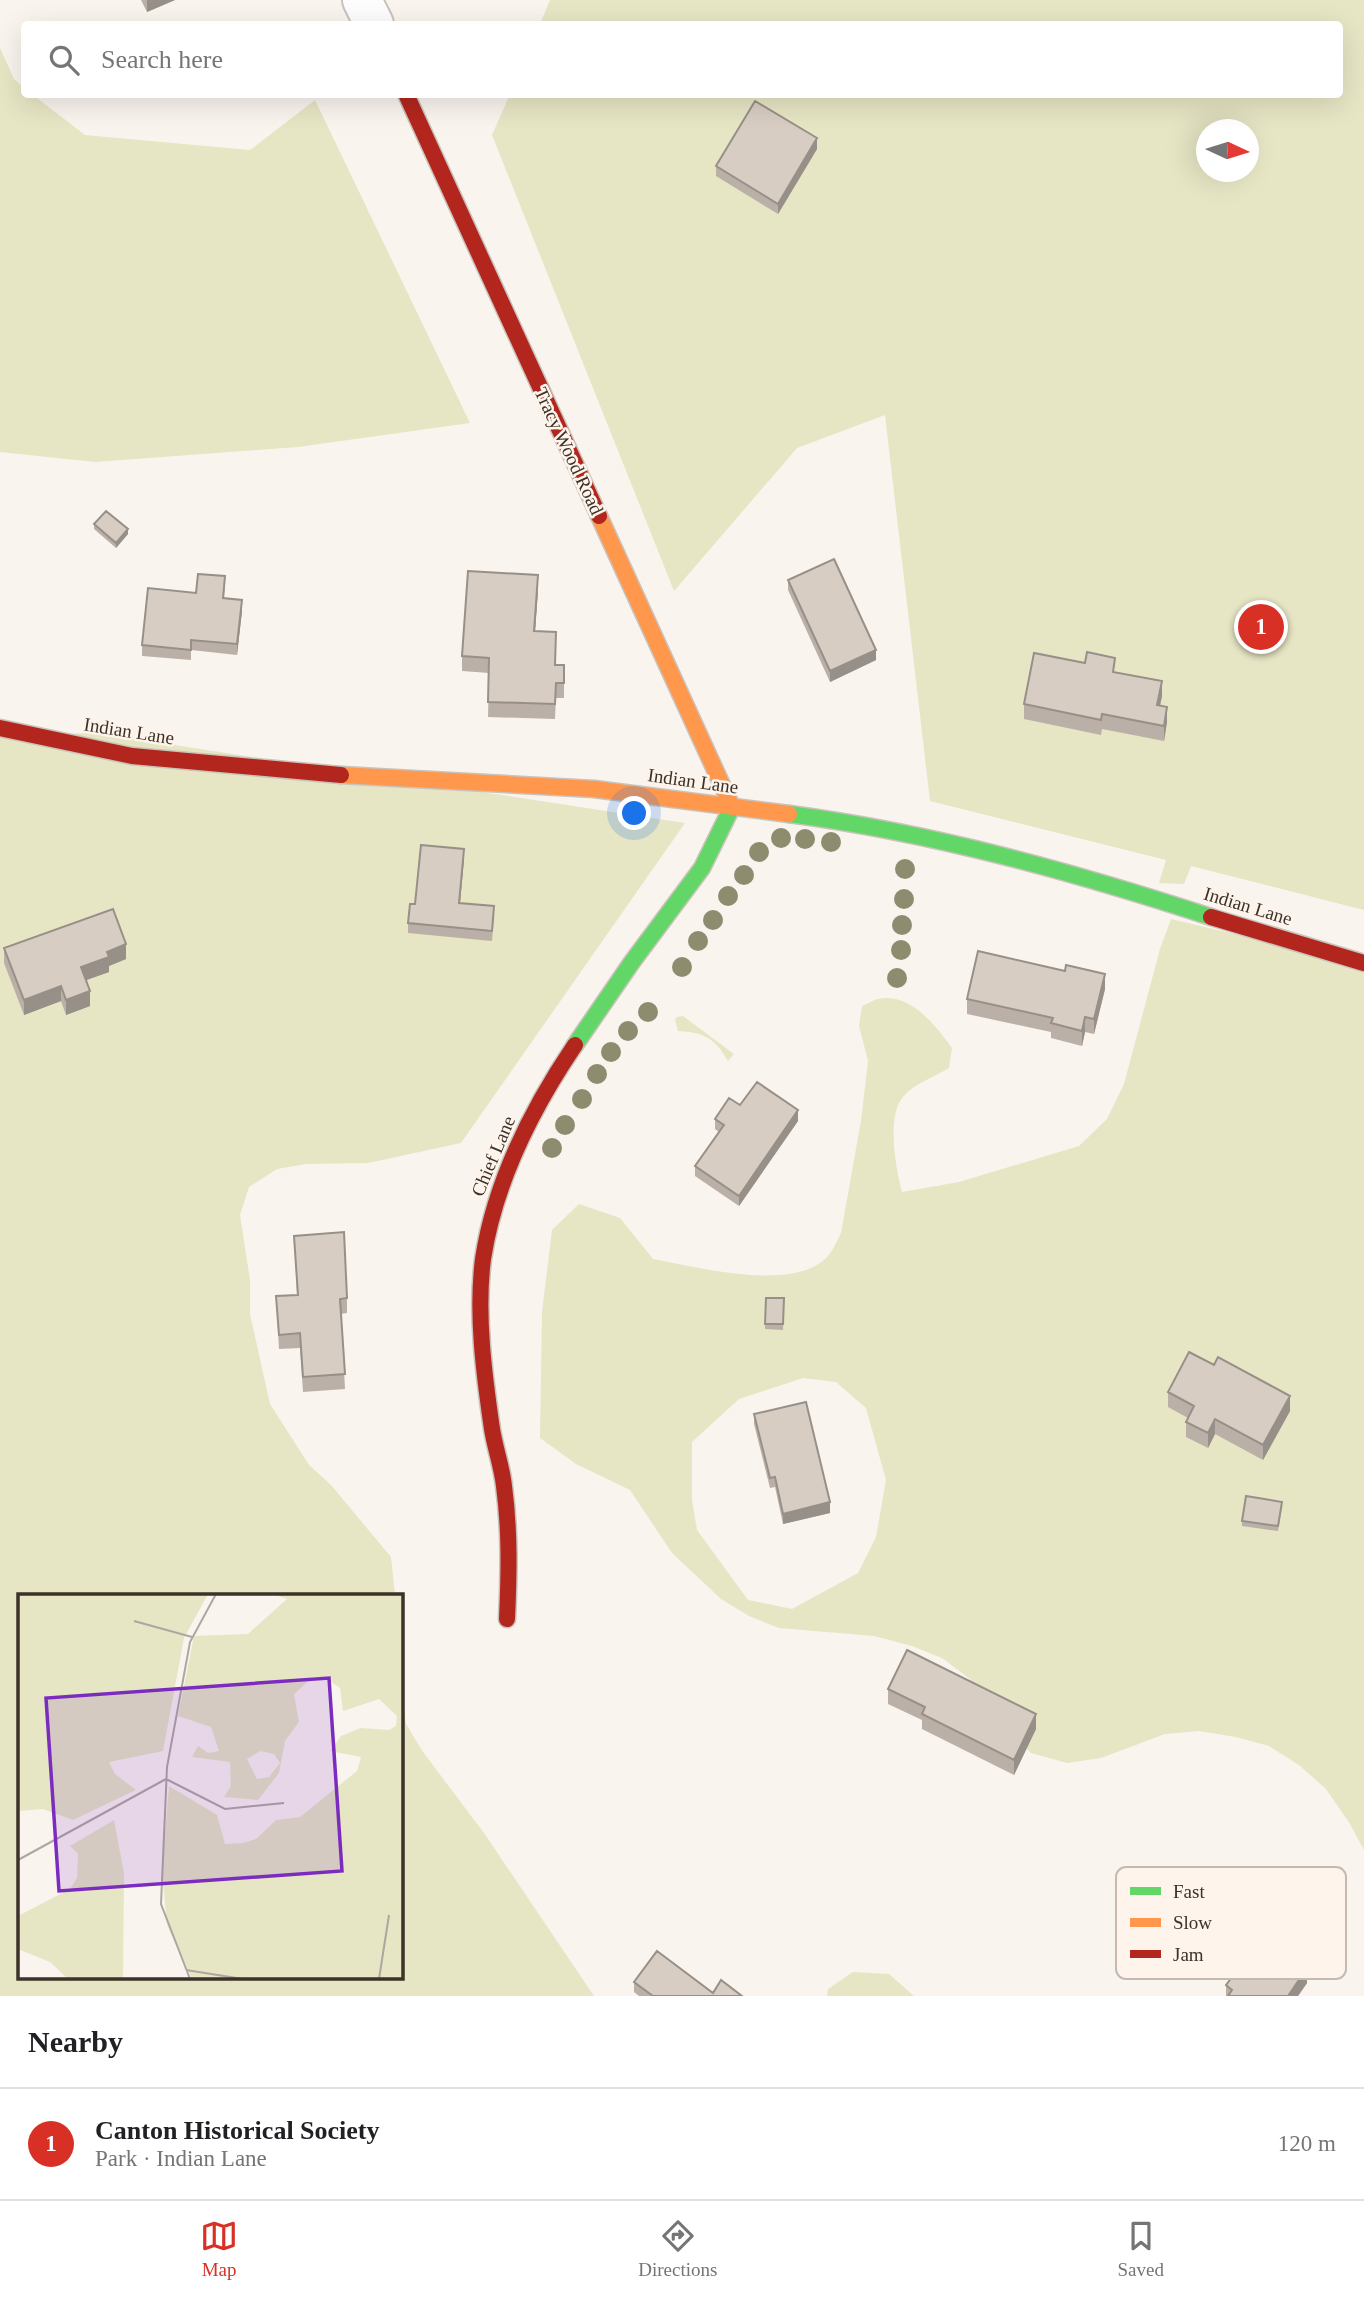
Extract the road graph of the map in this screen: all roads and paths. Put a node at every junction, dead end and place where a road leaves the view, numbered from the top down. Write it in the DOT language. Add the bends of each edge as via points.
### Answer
graph roads {
  1 [pos="362,0"];
  2 [pos="372,21"];
  3 [pos="408,98"];
  4 [pos="0,728"];
  5 [pos="732,807"];
  6 [pos="1364,963"];
  7 [pos="508,1619"];
  1 -- 2 [label="street"];
  3 -- 5 [label="street, Tracy Wood Road"];
  4 -- 5 [label="street, Indian Lane" via="132,756 305,772 594,789"];
  5 -- 6 [label="street, Indian Lane" via="935,839 1107,883"];
  5 -- 7 [label="street, Chief Lane" via="702,868 552,1079 494,1203 483,1262 481,1326 510,1537"];
}
